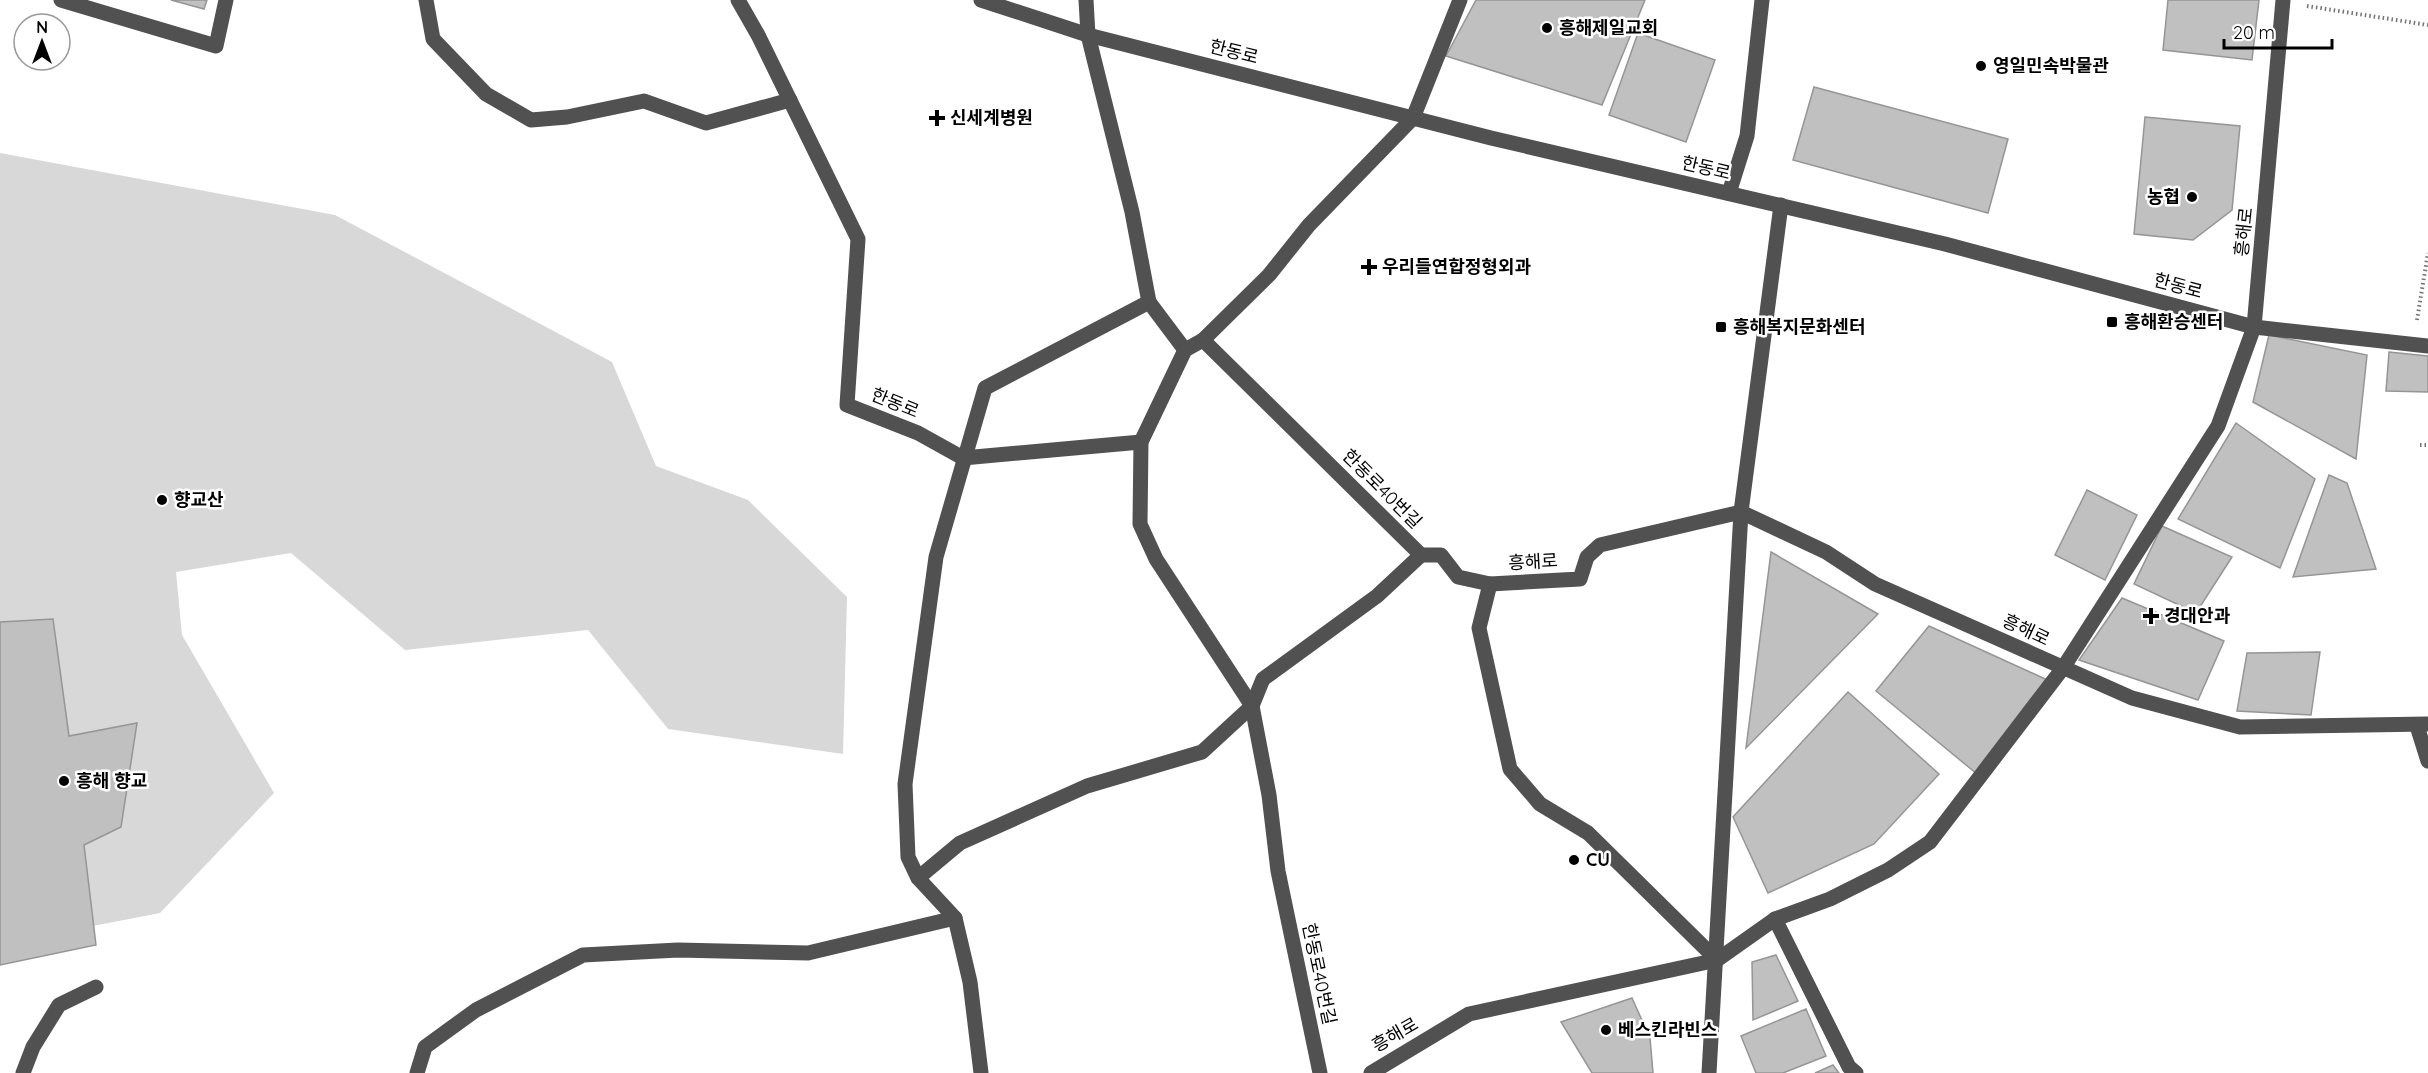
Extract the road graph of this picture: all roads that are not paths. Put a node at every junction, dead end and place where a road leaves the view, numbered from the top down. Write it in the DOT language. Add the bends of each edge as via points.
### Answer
graph roads {
  1 [pos="61,0"];
  2 [pos="226,0"];
  3 [pos="426,0"];
  4 [pos="738,0"];
  5 [pos="981,0"];
  6 [pos="1086,0"];
  7 [pos="1460,0"];
  8 [pos="1762,0"];
  9 [pos="2283,1"];
  10 [pos="1088,35"];
  11 [pos="790,100"];
  12 [pos="1413,118"];
  13 [pos="1730,193"];
  14 [pos="1781,205"];
  15 [pos="1149,302"];
  16 [pos="2254,327"];
  17 [pos="1203,340"];
  18 [pos="2420,345"];
  19 [pos="1185,350"];
  20 [pos="1141,442"];
  21 [pos="963,458"];
  22 [pos="1741,512"];
  23 [pos="1421,555"];
  24 [pos="1490,584"];
  25 [pos="2063,668"];
  26 [pos="1252,706"];
  27 [pos="2423,725"];
  28 [pos="2428,761"];
  29 [pos="918,878"];
  30 [pos="955,918"];
  31 [pos="1775,919"];
  32 [pos="1717,960"];
  33 [pos="96,987"];
  34 [pos="23,1073"];
  35 [pos="417,1073"];
  36 [pos="981,1073"];
  37 [pos="1320,1073"];
  38 [pos="1371,1073"];
  39 [pos="1709,1073"];
  40 [pos="1856,1073"];
  1 -- 2 [label="street" via="216,46"];
  3 -- 11 [label="street" via="434,39 486,94 531,120 567,117 644,101 706,123"];
  4 -- 11 [label="street, 한동로"];
  5 -- 10 [label="street, 한동로"];
  6 -- 10 [label="street"];
  7 -- 12 [label="street"];
  8 -- 13 [label="street" via="1747,136"];
  9 -- 16 [label="street, 흥해로"];
  10 -- 12 [label="street, 한동로"];
  10 -- 15 [label="street" via="1132,212"];
  11 -- 21 [label="street, 한동로" via="858,239 847,405 918,433"];
  12 -- 13 [label="street, 한동로"];
  12 -- 17 [label="street" via="1309,225 1269,275"];
  13 -- 14 [label="street, 한동로"];
  14 -- 16 [label="street, 한동로" via="1945,244"];
  14 -- 22 [label="street"];
  15 -- 19 [label="street"];
  15 -- 21 [label="street" via="985,388"];
  16 -- 18 [label="street, 한동로"];
  16 -- 25 [label="street, 흥해로" via="2218,426"];
  17 -- 19 [label="street"];
  17 -- 23 [label="street, 한동로40번길"];
  19 -- 20 [label="street, 한동로40번길"];
  20 -- 21 [label="street"];
  20 -- 26 [label="street, 한동로40번길" via="1140,524 1156,559"];
  21 -- 29 [label="street" via="936,557 905,784 908,856"];
  22 -- 24 [label="street, 흥해로" via="1600,545 1587,557 1580,579"];
  22 -- 25 [label="street, 흥해로" via="1826,552 1875,584"];
  22 -- 32 [label="street"];
  23 -- 24 [label="street" via="1441,555 1458,577"];
  23 -- 26 [label="street, 한동로40번길" via="1377,596 1263,679"];
  24 -- 32 [label="street, 흥해로" via="1479,628 1510,769 1540,804 1588,833"];
  25 -- 27 [label="street, 흥해로" via="2132,699 2240,727"];
  25 -- 31 [label="street, 흥해로" via="1930,842 1887,870 1830,899"];
  26 -- 29 [label="street" via="1202,752 1087,786 960,843"];
  26 -- 37 [label="street, 한동로40번길" via="1278,871"];
  27 -- 28 [label="street"];
  29 -- 30 [label="street"];
  30 -- 35 [label="street" via="808,953 678,950 583,955 476,1010 425,1047"];
  30 -- 36 [label="street" via="970,982"];
  31 -- 32 [label="street, 흥해로"];
  31 -- 40 [label="street" via="1849,1067"];
  32 -- 38 [label="street, 흥해로" via="1469,1014"];
  32 -- 39 [label="street"];
  33 -- 34 [label="street" via="59,1005 33,1047"];
}
